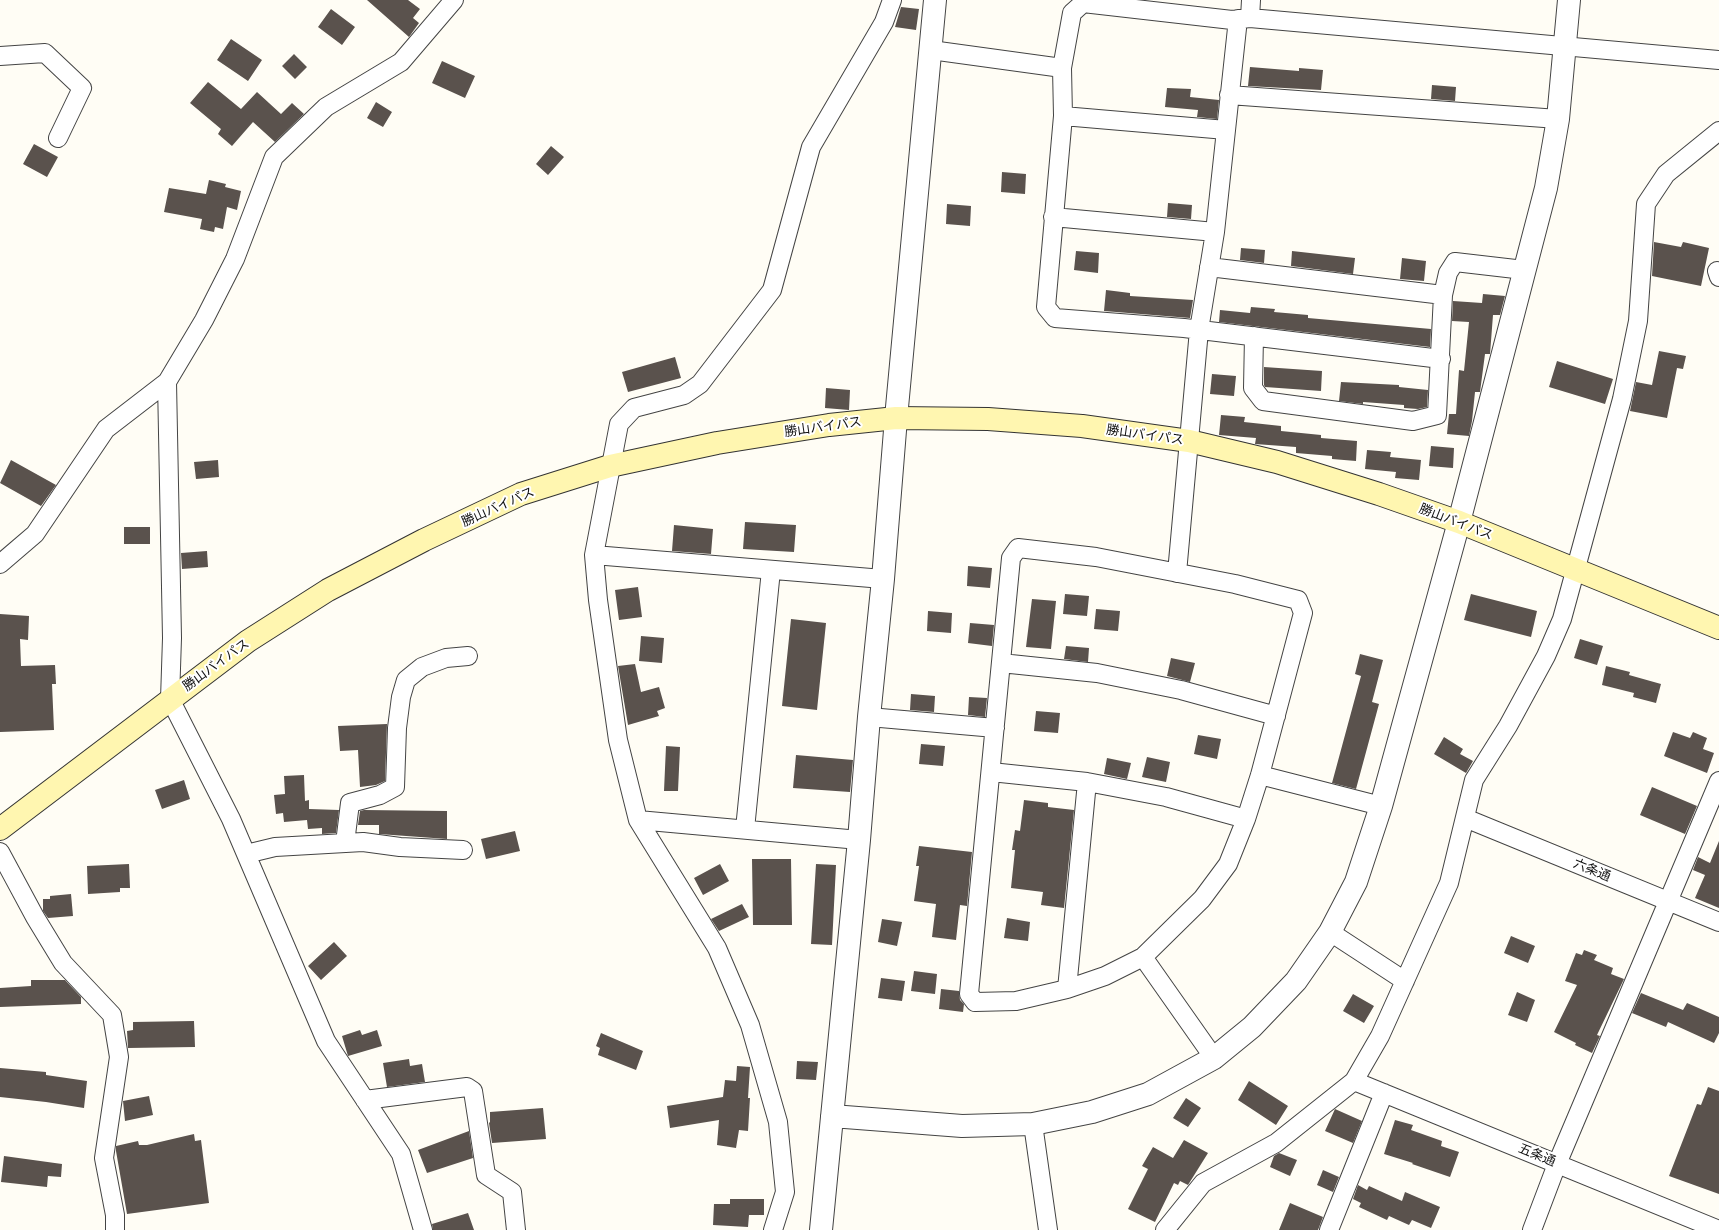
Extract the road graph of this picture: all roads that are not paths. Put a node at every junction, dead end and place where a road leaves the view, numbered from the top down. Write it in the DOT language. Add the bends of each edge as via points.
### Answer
graph roads {
  1 [pos="454,0"];
  2 [pos="892,0"];
  3 [pos="935,0"];
  4 [pos="1251,0"];
  5 [pos="1569,0"];
  6 [pos="1244,19"];
  7 [pos="1565,46"];
  8 [pos="931,50"];
  9 [pos="0,56"];
  10 [pos="1719,60"];
  11 [pos="1062,68"];
  12 [pos="1229,95"];
  13 [pos="1063,116"];
  14 [pos="1558,119"];
  15 [pos="1226,130"];
  16 [pos="1719,132"];
  17 [pos="58,138"];
  18 [pos="1053,218"];
  19 [pos="1215,232"];
  20 [pos="1209,267"];
  21 [pos="1524,270"];
  22 [pos="1443,295"];
  23 [pos="1199,330"];
  24 [pos="1254,336"];
  25 [pos="1441,359"];
  26 [pos="167,382"];
  27 [pos="896,418"];
  28 [pos="1189,441"];
  29 [pos="610,466"];
  30 [pos="1459,522"];
  31 [pos="594,555"];
  32 [pos="0,564"];
  33 [pos="1574,569"];
  34 [pos="770,570"];
  35 [pos="1177,573"];
  36 [pos="883,579"];
  37 [pos="1719,628"];
  38 [pos="468,656"];
  39 [pos="1001,663"];
  40 [pos="170,699"];
  41 [pos="1276,716"];
  42 [pos="869,717"];
  43 [pos="994,728"];
  44 [pos="991,772"];
  45 [pos="1260,775"];
  46 [pos="1719,781"];
  47 [pos="1087,782"];
  48 [pos="1381,806"];
  49 [pos="1466,818"];
  50 [pos="1246,819"];
  51 [pos="638,820"];
  52 [pos="0,829"];
  53 [pos="745,829"];
  54 [pos="859,840"];
  55 [pos="345,843"];
  56 [pos="463,850"];
  57 [pos="0,852"];
  58 [pos="246,854"];
  59 [pos="1669,900"];
  60 [pos="1719,922"];
  61 [pos="1330,932"];
  62 [pos="1143,957"];
  63 [pos="1405,981"];
  64 [pos="1067,989"];
  65 [pos="1214,1058"];
  66 [pos="1354,1081"];
  67 [pos="1384,1093"];
  68 [pos="365,1100"];
  69 [pos="832,1116"];
  70 [pos="1033,1124"];
  71 [pos="1557,1164"];
  72 [pos="115,1230"];
  73 [pos="423,1230"];
  74 [pos="516,1230"];
  75 [pos="772,1230"];
  76 [pos="821,1230"];
  77 [pos="1048,1230"];
  78 [pos="1165,1230"];
  79 [pos="1329,1230"];
  80 [pos="1532,1230"];
  81 [pos="1719,1230"];
  1 -- 26 [label="street" via="401,62 326,107 274,157 234,259 204,320"];
  2 -- 29 [label="street" via="884,22 811,147 772,290 700,384 684,395 634,408 619,424"];
  3 -- 8 [label="street"];
  4 -- 6 [label="street"];
  5 -- 7 [label="street"];
  6 -- 7 [label="street"];
  6 -- 11 [label="street" via="1083,3 1072,13"];
  6 -- 12 [label="street"];
  7 -- 10 [label="street"];
  7 -- 14 [label="street"];
  8 -- 11 [label="street"];
  8 -- 27 [label="street"];
  9 -- 17 [label="street" via="45,53 82,88"];
  11 -- 13 [label="street"];
  12 -- 14 [label="street"];
  12 -- 15 [label="street"];
  13 -- 15 [label="street"];
  13 -- 18 [label="street"];
  14 -- 21 [label="street" via="1546,188"];
  15 -- 19 [label="street"];
  16 -- 33 [label="street" via="1666,174 1646,204 1638,321 1624,391"];
  18 -- 19 [label="street"];
  18 -- 23 [label="street" via="1046,307 1055,318"];
  19 -- 20 [label="street"];
  20 -- 22 [label="street"];
  20 -- 23 [label="street"];
  21 -- 22 [label="street" via="1455,262 1448,273"];
  21 -- 30 [label="street"];
  22 -- 25 [label="street"];
  23 -- 24 [label="street"];
  23 -- 28 [label="street"];
  24 -- 25 [label="street"];
  24 -- 25 [label="street" via="1253,388 1264,401 1413,421 1437,415"];
  26 -- 32 [label="street" via="106,429 35,534"];
  26 -- 40 [label="street" via="172,638"];
  27 -- 28 [label="main road, 勝山バイパス" via="988,418 1082,426"];
  27 -- 29 [label="main road, 勝山バイパス" via="829,425 717,443"];
  27 -- 36 [label="street"];
  28 -- 30 [label="main road, 勝山バイパス" via="1276,462"];
  28 -- 35 [label="street"];
  29 -- 31 [label="street"];
  29 -- 40 [label="main road, 勝山バイパス" via="521,494 424,540 328,590 248,641"];
  30 -- 33 [label="main road, 勝山バイパス"];
  30 -- 48 [label="street"];
  31 -- 34 [label="street"];
  31 -- 51 [label="street" via="618,740"];
  33 -- 37 [label="main road, 勝山バイパス"];
  33 -- 49 [label="street" via="1562,619 1546,656 1508,726 1474,780"];
  34 -- 36 [label="street"];
  34 -- 53 [label="street"];
  35 -- 39 [label="street" via="1096,557 1018,548 1010,558"];
  35 -- 41 [label="street" via="1298,600 1303,613"];
  36 -- 42 [label="street"];
  38 -- 55 [label="street" via="446,658 422,667 406,680 397,728 395,786 380,795 350,803"];
  39 -- 41 [label="street" via="1097,673 1181,690"];
  39 -- 43 [label="street"];
  40 -- 52 [label="main road, 勝山バイパス"];
  40 -- 58 [label="street" via="232,819"];
  41 -- 45 [label="street"];
  42 -- 43 [label="street"];
  42 -- 54 [label="street"];
  43 -- 44 [label="street"];
  44 -- 47 [label="street"];
  44 -- 64 [label="street" via="969,994 975,1002 1016,1001"];
  45 -- 48 [label="street"];
  45 -- 50 [label="street"];
  46 -- 59 [label="street"];
  47 -- 50 [label="street" via="1166,797"];
  47 -- 64 [label="street"];
  48 -- 61 [label="street" via="1356,882"];
  49 -- 59 [label="street, 六条通"];
  49 -- 63 [label="street" via="1449,883"];
  50 -- 62 [label="street" via="1228,864 1202,899"];
  51 -- 53 [label="street"];
  51 -- 75 [label="street" via="717,948 750,1025 778,1122 785,1192"];
  53 -- 54 [label="street"];
  54 -- 69 [label="street"];
  55 -- 56 [label="street" via="363,842"];
  55 -- 58 [label="street" via="275,847"];
  57 -- 72 [label="street" via="35,917 64,963 112,1015 119,1056 104,1158 115,1215"];
  58 -- 68 [label="street" via="326,1041"];
  59 -- 60 [label="street, 六条通"];
  59 -- 71 [label="street"];
  61 -- 63 [label="street"];
  61 -- 65 [label="street" via="1296,981 1252,1027"];
  62 -- 64 [label="street" via="1105,976"];
  62 -- 65 [label="street"];
  63 -- 66 [label="street" via="1380,1036"];
  65 -- 70 [label="street" via="1148,1094 1092,1112"];
  66 -- 67 [label="street, 五条通"];
  66 -- 78 [label="street" via="1276,1143 1203,1183"];
  67 -- 71 [label="street, 五条通"];
  67 -- 79 [label="street"];
  68 -- 73 [label="street" via="401,1154"];
  68 -- 74 [label="street" via="467,1087 473,1092 486,1175 512,1192"];
  69 -- 70 [label="street" via="962,1126"];
  69 -- 76 [label="street"];
  70 -- 77 [label="street"];
  71 -- 80 [label="street"];
  71 -- 81 [label="street, 五条通"];
}
